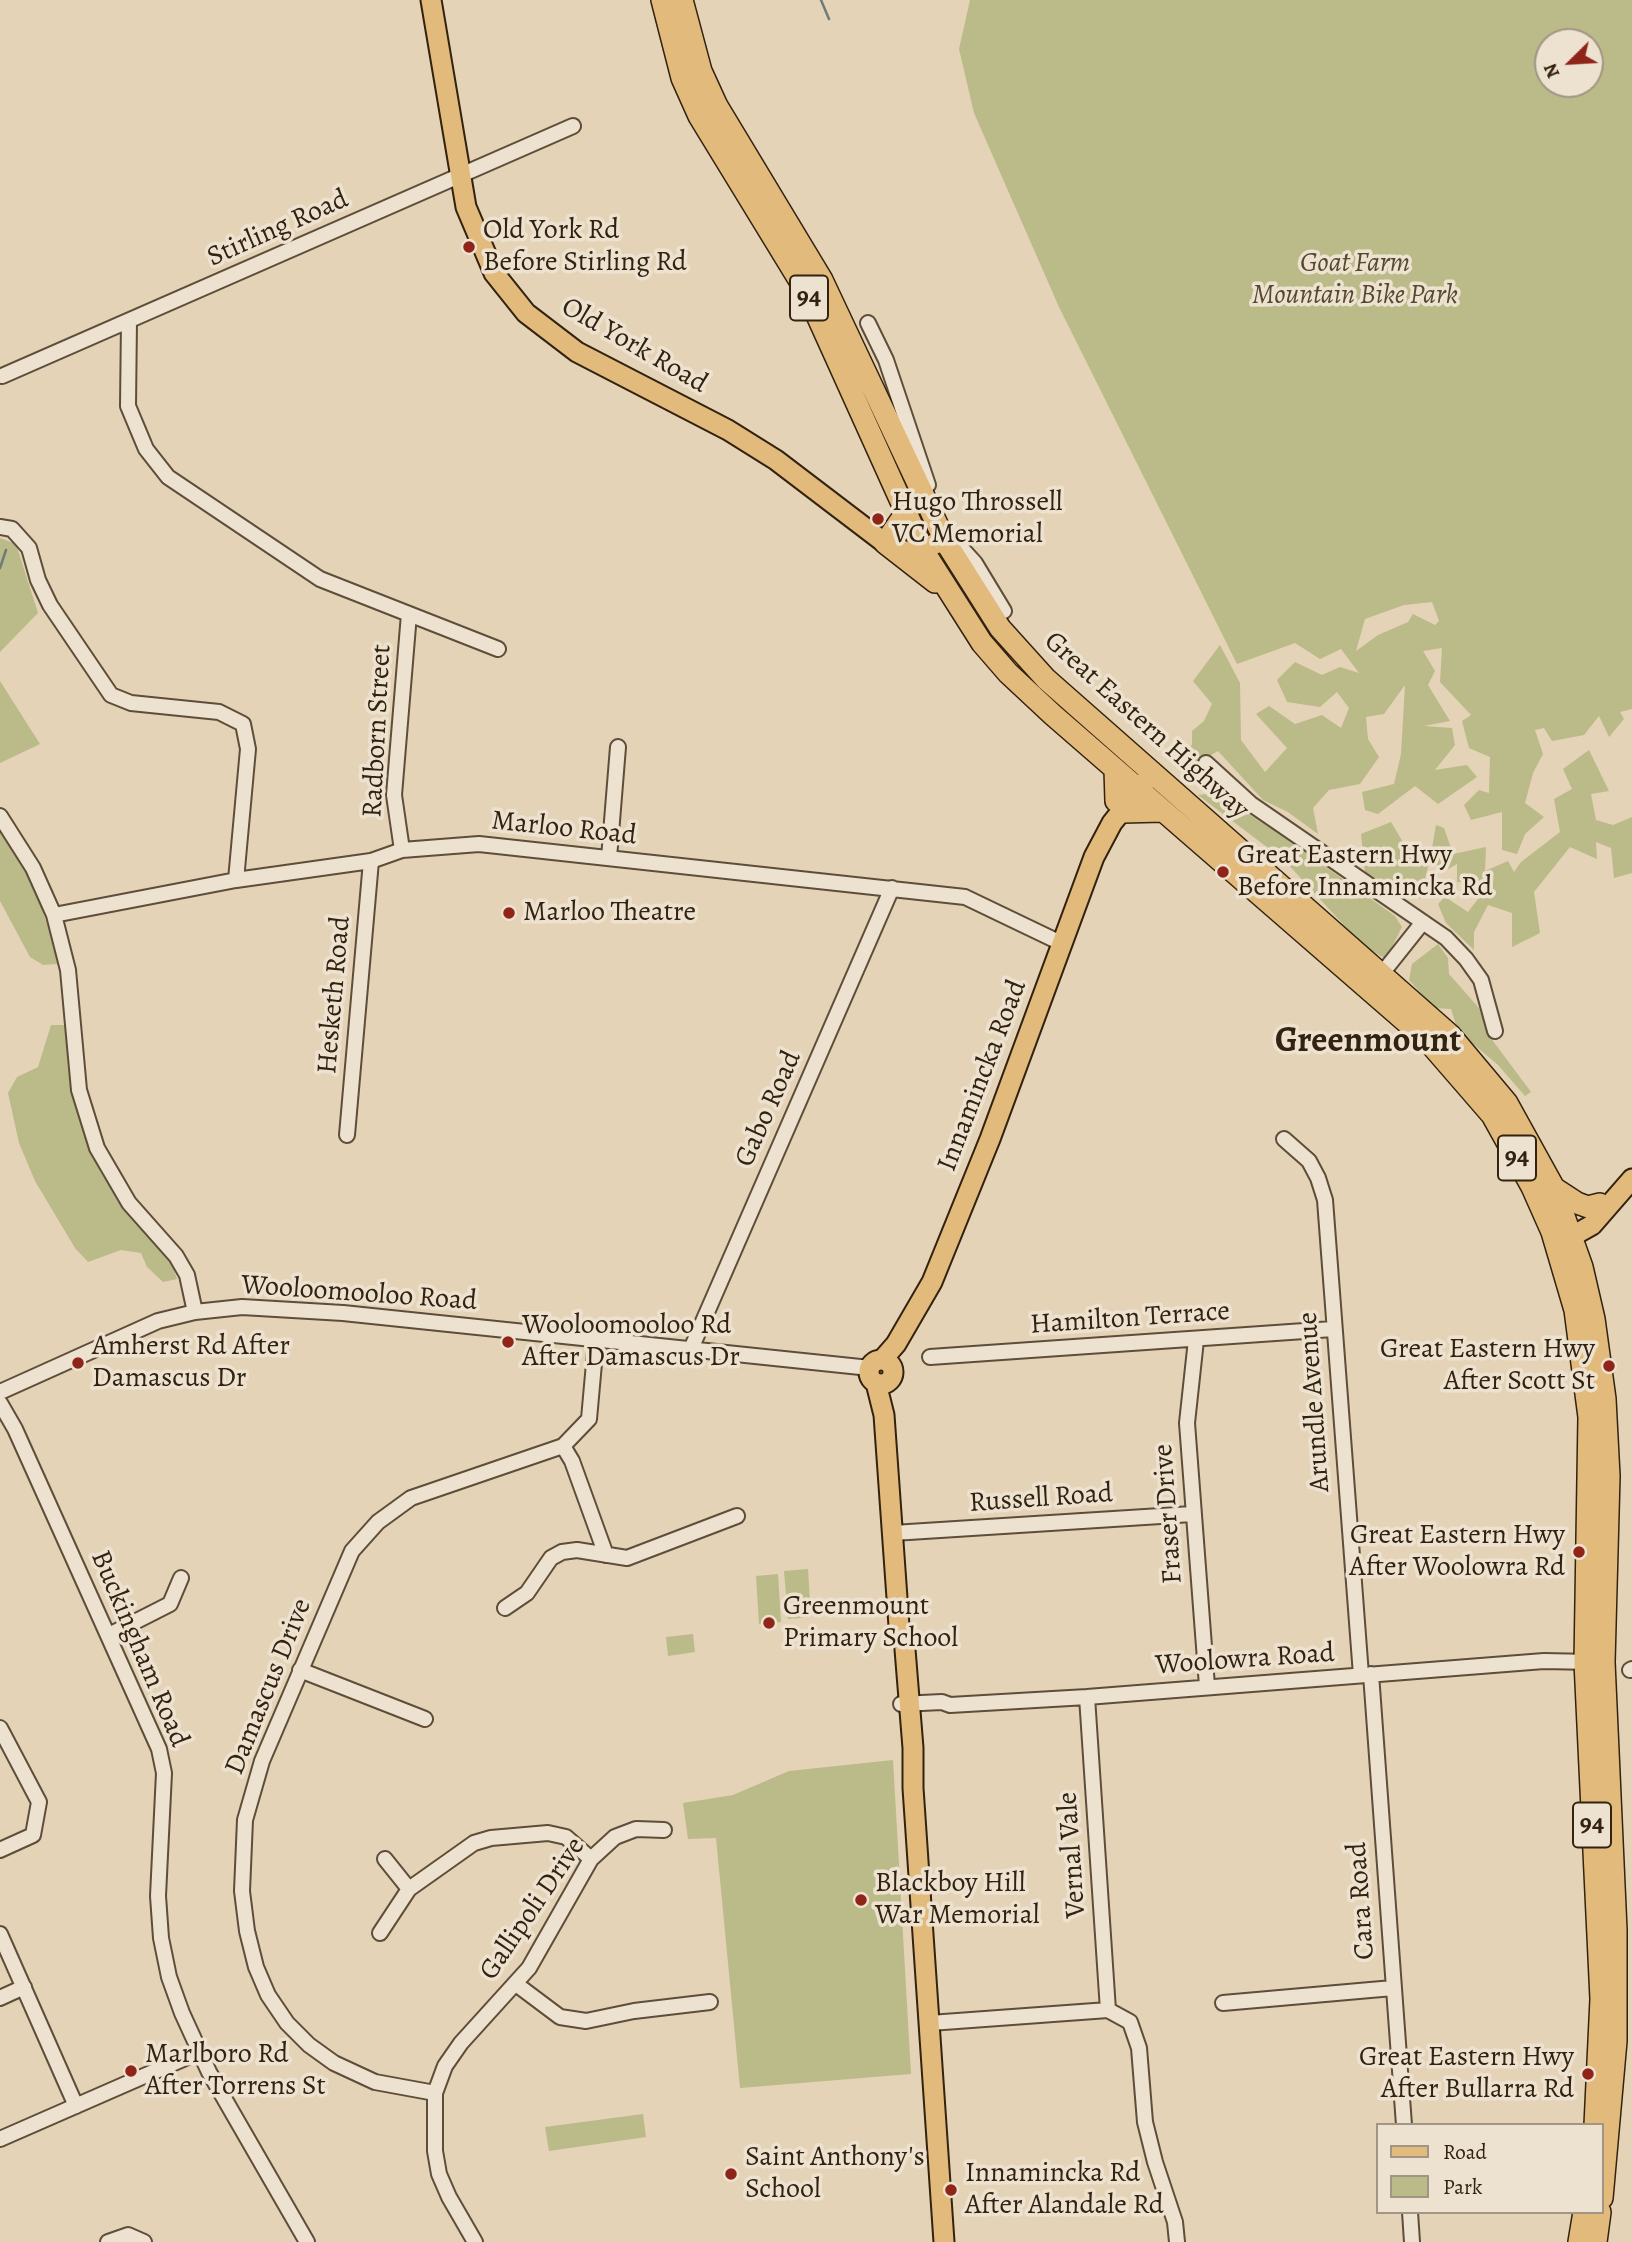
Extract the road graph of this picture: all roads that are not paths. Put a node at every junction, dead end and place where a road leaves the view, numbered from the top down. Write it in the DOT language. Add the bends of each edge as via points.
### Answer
graph roads {
  1 [pos="431,0"];
  2 [pos="662,0"];
  3 [pos="682,0"];
  4 [pos="573,126"];
  5 [pos="460,175"];
  6 [pos="129,321"];
  7 [pos="868,323"];
  8 [pos="2,376"];
  9 [pos="903,506"];
  10 [pos="0,527"];
  11 [pos="942,535"];
  12 [pos="885,543"];
  13 [pos="920,543"];
  14 [pos="983,592"];
  15 [pos="956,606"];
  16 [pos="1004,611"];
  17 [pos="409,614"];
  18 [pos="498,649"];
  19 [pos="618,747"];
  20 [pos="1206,762"];
  21 [pos="1149,769"];
  22 [pos="1128,781"];
  23 [pos="1163,811"];
  24 [pos="1117,812"];
  25 [pos="0,816"];
  26 [pos="402,850"];
  27 [pos="609,858"];
  28 [pos="371,860"];
  29 [pos="236,880"];
  30 [pos="892,888"];
  31 [pos="54,915"];
  32 [pos="1423,922"];
  33 [pos="1063,944"];
  34 [pos="1376,982"];
  35 [pos="1495,1031"];
  36 [pos="347,1135"];
  37 [pos="1284,1139"];
  38 [pos="1632,1179"];
  39 [pos="1554,1188"];
  40 [pos="1608,1200"];
  41 [pos="1562,1235"];
  42 [pos="195,1312"];
  43 [pos="1333,1329"];
  44 [pos="596,1340"];
  45 [pos="1196,1340"];
  46 [pos="691,1349"];
  47 [pos="930,1357"];
  48 [pos="875,1371"];
  49 [pos="1,1395"];
  50 [pos="563,1446"];
  51 [pos="1192,1514"];
  52 [pos="737,1516"];
  53 [pos="893,1533"];
  54 [pos="606,1555"];
  55 [pos="181,1578"];
  56 [pos="505,1608"];
  57 [pos="109,1635"];
  58 [pos="1595,1657"];
  59 [pos="300,1670"];
  60 [pos="1366,1675"];
  61 [pos="1207,1686"];
  62 [pos="1087,1697"];
  63 [pos="906,1709"];
  64 [pos="425,1718"];
  65 [pos="0,1728"];
  66 [pos="664,1830"];
  67 [pos="0,1850"];
  68 [pos="385,1859"];
  69 [pos="591,1859"];
  70 [pos="409,1889"];
  71 [pos="380,1933"];
  72 [pos="0,1934"];
  73 [pos="516,1984"];
  74 [pos="24,1987"];
  75 [pos="1393,1988"];
  76 [pos="0,1998"];
  77 [pos="710,2002"];
  78 [pos="1223,2003"];
  79 [pos="1108,2010"];
  80 [pos="930,2023"];
  81 [pos="199,2052"];
  82 [pos="435,2093"];
  83 [pos="76,2106"];
  84 [pos="1404,2123"];
  85 [pos="1595,2123"];
  86 [pos="0,2139"];
  87 [pos="1604,2176"];
  88 [pos="1410,2214"];
  89 [pos="1584,2214"];
  90 [pos="1600,2214"];
  91 [pos="108,2242"];
  92 [pos="144,2242"];
  93 [pos="307,2242"];
  94 [pos="475,2242"];
  95 [pos="944,2242"];
  96 [pos="1177,2242"];
  97 [pos="1412,2242"];
  98 [pos="1579,2242"];
  99 [pos="1596,2242"];
  1 -- 5 [label="main road, Old York Road"];
  2 -- 9 [label="highway, Great Eastern Highway / 94" via="682,78 699,116 806,291"];
  3 -- 11 [label="highway, Great Eastern Highway / 94" via="694,50 717,106 822,280"];
  4 -- 5 [label="street, Stirling Road"];
  5 -- 6 [label="street, Stirling Road"];
  5 -- 12 [label="main road, Old York Road" via="480,246 509,294 533,319 577,352 776,460"];
  6 -- 8 [label="street, Stirling Road"];
  6 -- 17 [label="street" via="128,406 146,449 169,477 320,579"];
  7 -- 14 [label="street" via="886,360 927,482 948,530 975,563"];
  9 -- 12 [label="highway" via="902,517"];
  9 -- 13 [label="highway, Great Eastern Highway / 94"];
  10 -- 29 [label="street" via="12,529 29,548 50,605 111,695 131,703 219,712 243,724 247,748"];
  11 -- 13 [label="main road"];
  11 -- 14 [label="highway, Great Eastern Highway / 94"];
  12 -- 13 [label="main road" via="897,538"];
  12 -- 15 [label="highway" via="928,574"];
  13 -- 15 [label="highway, Great Eastern Highway / 94"];
  14 -- 15 [label="street"];
  14 -- 16 [label="street"];
  14 -- 21 [label="highway, Great Eastern Highway / 94" via="1000,628 1046,679"];
  15 -- 22 [label="highway, Great Eastern Highway / 94" via="1008,673"];
  17 -- 18 [label="street"];
  17 -- 26 [label="street, Radborn Street" via="394,795"];
  19 -- 27 [label="street"];
  20 -- 32 [label="street" via="1251,804"];
  21 -- 22 [label="main road, Innamincka Road"];
  21 -- 34 [label="highway, Great Eastern Highway / 94"];
  22 -- 23 [label="highway, Great Eastern Highway / 94"];
  22 -- 24 [label="highway"];
  22 -- 24 [label="main road, Innamincka Road"];
  23 -- 24 [label="highway"];
  23 -- 34 [label="highway, Great Eastern Highway / 94"];
  24 -- 33 [label="main road, Innamincka Road" via="1094,858"];
  25 -- 31 [label="street" via="33,868"];
  26 -- 27 [label="street, Marloo Road" via="479,844"];
  26 -- 28 [label="street, Marloo Road"];
  27 -- 30 [label="street, Marloo Road"];
  28 -- 29 [label="street, Marloo Road"];
  28 -- 36 [label="street, Hesketh Road"];
  29 -- 31 [label="street, Marloo Road"];
  30 -- 33 [label="street, Marloo Road" via="965,897"];
  30 -- 46 [label="street, Gabo Road"];
  31 -- 42 [label="street" via="68,970 74,1059 86,1120 128,1203 176,1256 187,1275"];
  32 -- 34 [label="street"];
  32 -- 35 [label="street" via="1446,938 1481,980"];
  33 -- 48 [label="main road, Innamincka Road" via="932,1282 896,1344 897,1351"];
  34 -- 39 [label="highway, Great Eastern Highway / 94" via="1450,1035 1493,1083 1525,1130"];
  34 -- 41 [label="highway, Great Eastern Highway / 94" via="1492,1115"];
  37 -- 43 [label="street, Arundle Avenue" via="1309,1161 1325,1200"];
  38 -- 40 [label="main road"];
  39 -- 40 [label="highway" via="1588,1207"];
  39 -- 41 [label="highway, Great Eastern Highway / 94"];
  40 -- 41 [label="main road"];
  41 -- 58 [label="highway, Great Eastern Highway / 94" via="1594,1319 1605,1399 1609,1476"];
  42 -- 44 [label="street, Wooloomooloo Road" via="262,1306"];
  42 -- 49 [label="street, Wooloomooloo Road" via="144,1327"];
  43 -- 45 [label="street, Hamilton Terrace"];
  43 -- 60 [label="street, Arundle Avenue"];
  44 -- 46 [label="street, Wooloomooloo Road"];
  44 -- 50 [label="street, Damascus Drive" via="589,1419"];
  45 -- 47 [label="street, Hamilton Terrace"];
  45 -- 51 [label="street, Fraser Drive" via="1187,1400"];
  46 -- 48 [label="street, Wooloomooloo Road"];
  48 -- 53 [label="main road, Innamincka Road" via="887,1404 884,1415"];
  49 -- 57 [label="street, Buckingham Road"];
  50 -- 54 [label="street"];
  50 -- 59 [label="street, Damascus Drive" via="411,1498 377,1522 352,1551"];
  51 -- 53 [label="street, Russell Road"];
  51 -- 61 [label="street, Fraser Drive"];
  52 -- 54 [label="street" via="627,1558"];
  53 -- 63 [label="main road, Innamincka Road" via="897,1637"];
  54 -- 56 [label="street" via="577,1550 551,1558 527,1593"];
  55 -- 57 [label="street" via="170,1604"];
  57 -- 81 [label="street, Buckingham Road" via="159,1749 164,1773 158,1896 161,1938 169,1977"];
  58 -- 60 [label="street, Woolowra Road"];
  58 -- 85 [label="highway, Great Eastern Highway / 94" via="1601,1999"];
  58 -- 87 [label="highway, Great Eastern Highway / 94" via="1616,1930 1616,2041"];
  59 -- 64 [label="street"];
  59 -- 82 [label="street, Damascus Drive" via="261,1761 245,1820 242,1891 256,1967 287,2023 334,2063 375,2082"];
  60 -- 61 [label="street, Woolowra Road"];
  60 -- 75 [label="street, Cara Road"];
  61 -- 62 [label="street, Woolowra Road"];
  62 -- 63 [label="street, Woolowra Road" via="942,1702"];
  62 -- 79 [label="street, Vernal Vale"];
  63 -- 80 [label="main road, Innamincka Road" via="905,1749 913,1788"];
  65 -- 67 [label="street" via="40,1802 33,1835"];
  66 -- 69 [label="street, Gallipoli Drive" via="636,1829 615,1837"];
  68 -- 70 [label="street"];
  69 -- 70 [label="street" via="566,1837 548,1833 491,1838 459,1852"];
  69 -- 73 [label="street, Gallipoli Drive"];
  70 -- 71 [label="street"];
  72 -- 74 [label="street"];
  73 -- 77 [label="street" via="560,2017 586,2021"];
  73 -- 82 [label="street, Gallipoli Drive" via="461,2043 445,2066"];
  74 -- 76 [label="street"];
  74 -- 83 [label="street"];
  75 -- 78 [label="street"];
  75 -- 84 [label="street, Cara Road"];
  79 -- 80 [label="street"];
  79 -- 96 [label="street" via="1130,2022 1139,2048 1145,2122"];
  80 -- 95 [label="main road, Innamincka Road"];
  81 -- 83 [label="street"];
  81 -- 93 [label="street, Buckingham Road"];
  82 -- 94 [label="street, Gallipoli Drive" via="439,2174"];
  83 -- 86 [label="street"];
  88 -- 97 [label="street"];
  89 -- 98 [label="highway"];
  90 -- 99 [label="highway"];
  91 -- 92 [label="street" via="128,2235"];
}
